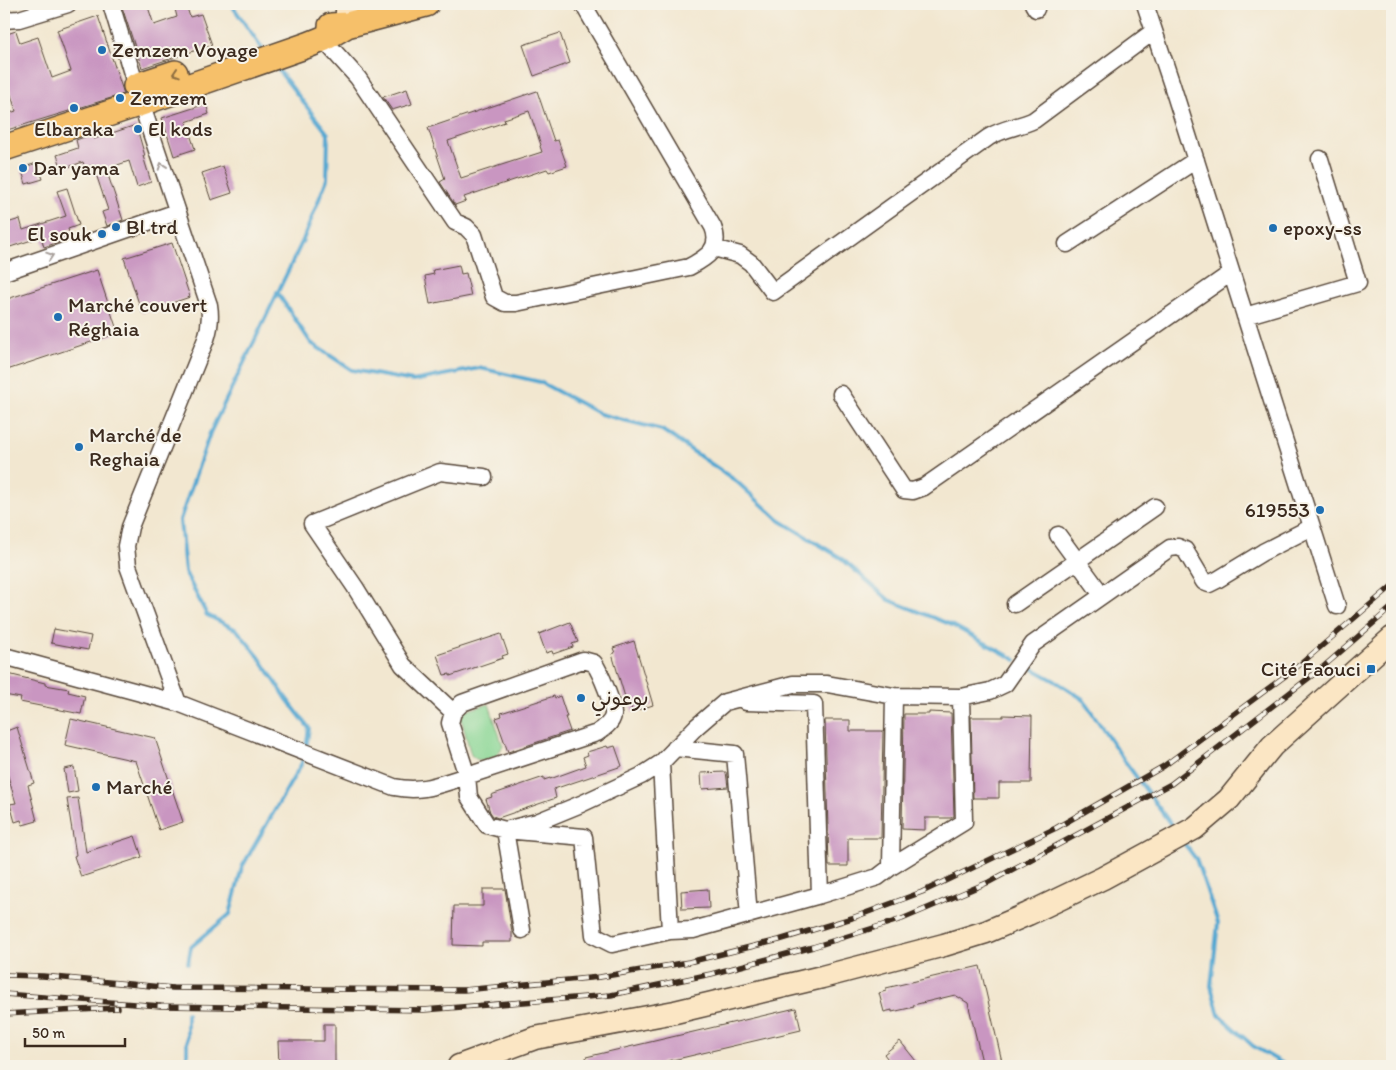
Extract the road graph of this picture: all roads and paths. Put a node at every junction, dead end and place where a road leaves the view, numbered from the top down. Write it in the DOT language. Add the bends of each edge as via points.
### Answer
graph roads {
  1 [pos="68,4"];
  2 [pos="111,4"];
  3 [pos="426,4"];
  4 [pos="583,4"];
  5 [pos="1145,4"];
  6 [pos="348,14"];
  7 [pos="4,20"];
  8 [pos="1154,31"];
  9 [pos="323,39"];
  10 [pos="293,43"];
  11 [pos="138,94"];
  12 [pos="4,148"];
  13 [pos="1320,159"];
  14 [pos="1196,160"];
  15 [pos="177,212"];
  16 [pos="1067,244"];
  17 [pos="714,248"];
  18 [pos="4,272"];
  19 [pos="1231,273"];
  20 [pos="1245,316"];
  21 [pos="841,394"];
  22 [pos="484,477"];
  23 [pos="1155,507"];
  24 [pos="1312,527"];
  25 [pos="1058,535"];
  26 [pos="1077,561"];
  27 [pos="1102,595"];
  28 [pos="1015,604"];
  29 [pos="1337,606"];
  30 [pos="1392,638"];
  31 [pos="4,656"];
  32 [pos="894,696"];
  33 [pos="961,697"];
  34 [pos="726,702"];
  35 [pos="178,703"];
  36 [pos="453,712"];
  37 [pos="675,748"];
  38 [pos="661,763"];
  39 [pos="467,776"];
  40 [pos="505,830"];
  41 [pos="891,867"];
  42 [pos="820,895"];
  43 [pos="749,914"];
  44 [pos="522,930"];
  45 [pos="670,931"];
  46 [pos="459,1066"];
  1 -- 7 [label="street" via="19,20"];
  2 -- 11 [label="street"];
  3 -- 6 [label="main road"];
  4 -- 17 [label="street" via="713,227 717,236"];
  5 -- 8 [label="street"];
  6 -- 9 [label="main road"];
  6 -- 10 [label="main road"];
  8 -- 14 [label="street"];
  8 -- 17 [label="street" via="1034,120 989,137 773,292 751,263 740,255"];
  9 -- 10 [label="main road"];
  9 -- 17 [label="street" via="358,78 455,222 474,235 494,297 505,303 689,267"];
  10 -- 11 [label="main road"];
  11 -- 12 [label="main road"];
  15 -- 11 [label="street, one-way"];
  13 -- 20 [label="street" via="1358,283"];
  14 -- 16 [label="street"];
  14 -- 19 [label="street"];
  18 -- 15 [label="street, one-way"];
  15 -- 35 [label="street" via="209,305 209,331 130,527 126,546 128,566"];
  19 -- 20 [label="street"];
  19 -- 21 [label="street" via="924,487 913,491 904,490"];
  20 -- 24 [label="street"];
  22 -- 36 [label="street" via="440,472 312,524 403,665"];
  23 -- 26 [label="street"];
  24 -- 27 [label="street" via="1262,552 1210,584 1204,582 1185,550 1170,548"];
  24 -- 29 [label="street"];
  25 -- 26 [label="street"];
  26 -- 27 [label="street"];
  26 -- 28 [label="street"];
  27 -- 33 [label="street" via="1034,644 1006,684"];
  30 -- 46 [label="main road" via="1272,746 1229,799 1195,828 1028,914 944,945 693,1007 535,1038"];
  31 -- 35 [label="street"];
  32 -- 33 [label="street"];
  32 -- 34 [label="street" via="827,684 793,684"];
  32 -- 41 [label="street"];
  33 -- 41 [label="street" via="964,822"];
  34 -- 37 [label="street"];
  34 -- 42 [label="street" via="814,704"];
  35 -- 39 [label="street" via="394,787 421,790"];
  36 -- 39 [label="street" via="450,724"];
  36 -- 39 [label="street" via="462,703 583,660 594,663 611,704 613,717 597,733"];
  37 -- 38 [label="street"];
  37 -- 43 [label="street" via="735,754"];
  38 -- 40 [label="street" via="581,804 537,822"];
  38 -- 45 [label="street"];
  39 -- 40 [label="street" via="469,797 486,825"];
  40 -- 44 [label="street"];
  40 -- 45 [label="street" via="584,837 594,935 612,944"];
  41 -- 42 [label="street" via="878,877"];
  42 -- 43 [label="street"];
  43 -- 45 [label="street" via="693,930"];
}
